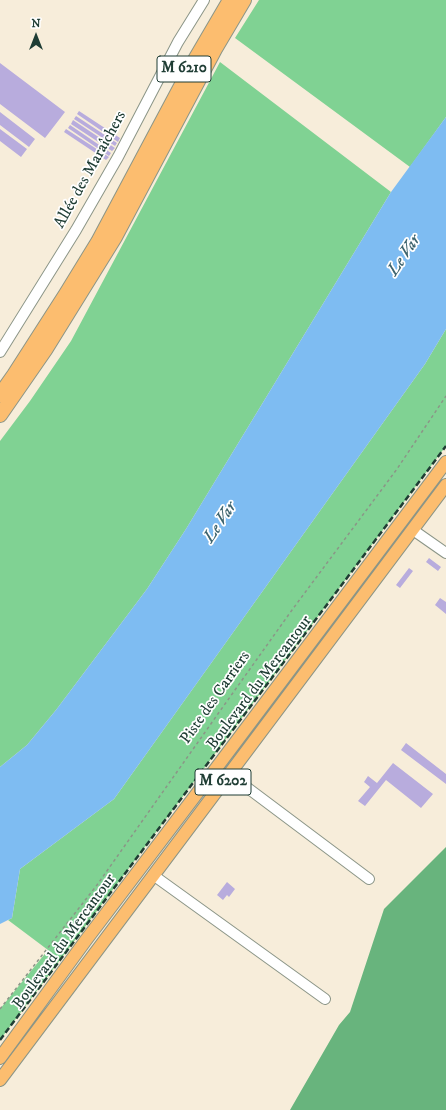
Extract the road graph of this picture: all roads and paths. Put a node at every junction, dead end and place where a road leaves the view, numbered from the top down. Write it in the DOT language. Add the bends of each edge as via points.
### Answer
graph roads {
  1 [pos="204,0"];
  2 [pos="224,0"];
  3 [pos="230,0"];
  4 [pos="244,0"];
  5 [pos="151,142"];
  6 [pos="0,352"];
  7 [pos="0,395"];
  8 [pos="446,396"];
  9 [pos="0,415"];
  10 [pos="446,462"];
  11 [pos="446,485"];
  12 [pos="413,530"];
  13 [pos="446,553"];
  14 [pos="229,774"];
  15 [pos="153,876"];
  16 [pos="369,879"];
  17 [pos="324,999"];
  18 [pos="0,1010"];
  19 [pos="0,1058"];
  20 [pos="0,1080"];
  1 -- 6 [label="street, Allée des Maraîchers" via="178,42 118,157 76,230"];
  2 -- 5 [label="highway, M 6210" via="191,54"];
  3 -- 5 [label="highway"];
  4 -- 9 [label="highway" via="215,49 115,237 45,350"];
  5 -- 7 [label="highway" via="90,255"];
  8 -- 18 [label="path, Piste des Carriers" via="398,469 288,616 97,885"];
  10 -- 19 [label="main road, Boulevard du Mercantour / M 6202"];
  11 -- 12 [label="main road, Boulevard du Mercantour / M 6202"];
  12 -- 13 [label="street"];
  12 -- 14 [label="main road, Boulevard du Mercantour / M 6202"];
  14 -- 15 [label="main road, Boulevard du Mercantour / M 6202"];
  14 -- 16 [label="street"];
  15 -- 17 [label="street"];
  15 -- 20 [label="main road, Boulevard du Mercantour / M 6202"];
}
